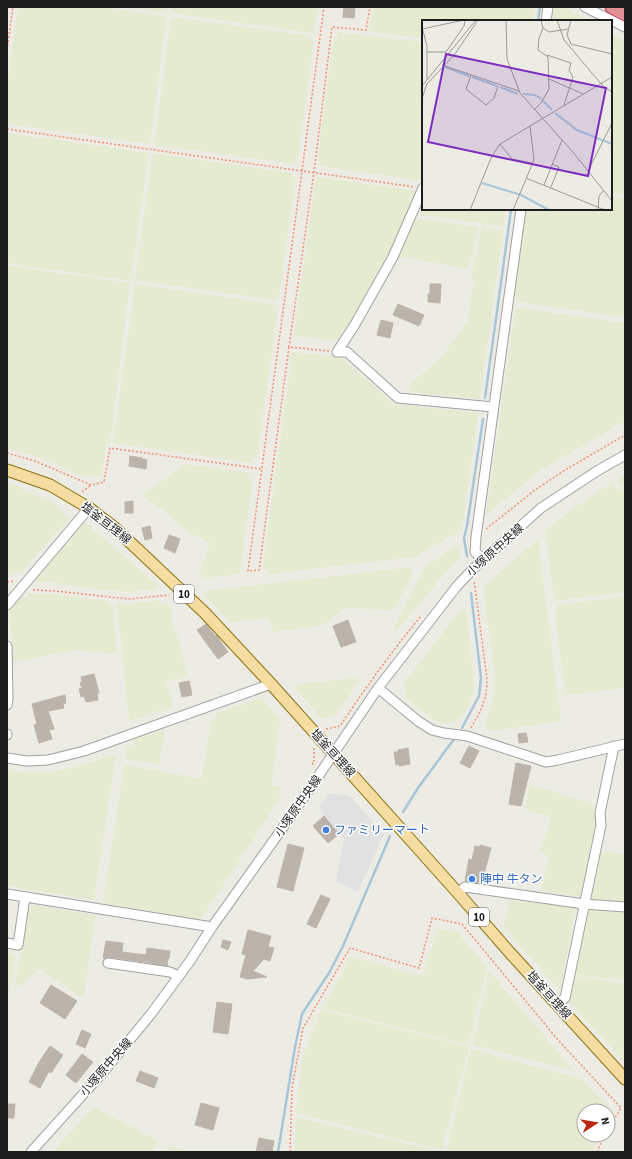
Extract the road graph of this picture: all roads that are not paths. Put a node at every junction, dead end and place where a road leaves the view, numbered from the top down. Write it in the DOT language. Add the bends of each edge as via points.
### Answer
graph roads {
  1 [pos="548,7"];
  2 [pos="585,7"];
  3 [pos="612,7"];
  4 [pos="625,14"];
  5 [pos="546,20"];
  6 [pos="611,20"];
  7 [pos="612,20"];
  8 [pos="625,27"];
  9 [pos="422,190"];
  10 [pos="521,210"];
  11 [pos="493,407"];
  12 [pos="625,456"];
  13 [pos="7,470"];
  14 [pos="89,508"];
  15 [pos="483,559"];
  16 [pos="7,605"];
  17 [pos="7,646"];
  18 [pos="270,684"];
  19 [pos="378,688"];
  20 [pos="7,705"];
  21 [pos="625,744"];
  22 [pos="614,746"];
  23 [pos="334,754"];
  24 [pos="7,758"];
  25 [pos="458,893"];
  26 [pos="7,894"];
  27 [pos="25,897"];
  28 [pos="584,904"];
  29 [pos="625,907"];
  30 [pos="212,928"];
  31 [pos="7,943"];
  32 [pos="108,963"];
  33 [pos="179,976"];
  34 [pos="557,1004"];
  35 [pos="625,1079"];
  36 [pos="31,1152"];
  1 -- 5 [label="street"];
  2 -- 6 [label="street"];
  3 -- 4 [label="highway"];
  7 -- 8 [label="street"];
  9 -- 11 [label="street" via="393,257 337,352 347,352 398,398"];
  10 -- 11 [label="street"];
  11 -- 15 [label="street" via="475,552"];
  12 -- 15 [label="street, 小塚原中央線" via="541,508"];
  13 -- 14 [label="main road, 塩釜亘理線 / 10" via="50,485"];
  14 -- 16 [label="street"];
  14 -- 18 [label="main road, 塩釜亘理線 / 10" via="116,529 205,613"];
  15 -- 19 [label="street, 小塚原中央線" via="457,586"];
  17 -- 20 [label="street"];
  18 -- 23 [label="main road, 塩釜亘理線 / 10"];
  18 -- 24 [label="street" via="84,751 48,760 27,761"];
  19 -- 22 [label="street" via="432,730 466,736 546,762"];
  19 -- 23 [label="street, 小塚原中央線"];
  21 -- 22 [label="street"];
  22 -- 28 [label="street"];
  23 -- 25 [label="main road, 塩釜亘理線 / 10"];
  23 -- 30 [label="street, 小塚原中央線"];
  25 -- 28 [label="street" via="464,887"];
  25 -- 34 [label="main road, 塩釜亘理線 / 10"];
  26 -- 27 [label="street"];
  27 -- 30 [label="street"];
  27 -- 31 [label="street" via="18,945"];
  28 -- 29 [label="street"];
  28 -- 34 [label="street" via="565,998"];
  30 -- 33 [label="street, 小塚原中央線"];
  32 -- 33 [label="street" via="170,972"];
  33 -- 36 [label="street, 小塚原中央線" via="105,1070"];
  34 -- 35 [label="main road, 塩釜亘理線 / 10"];
}
